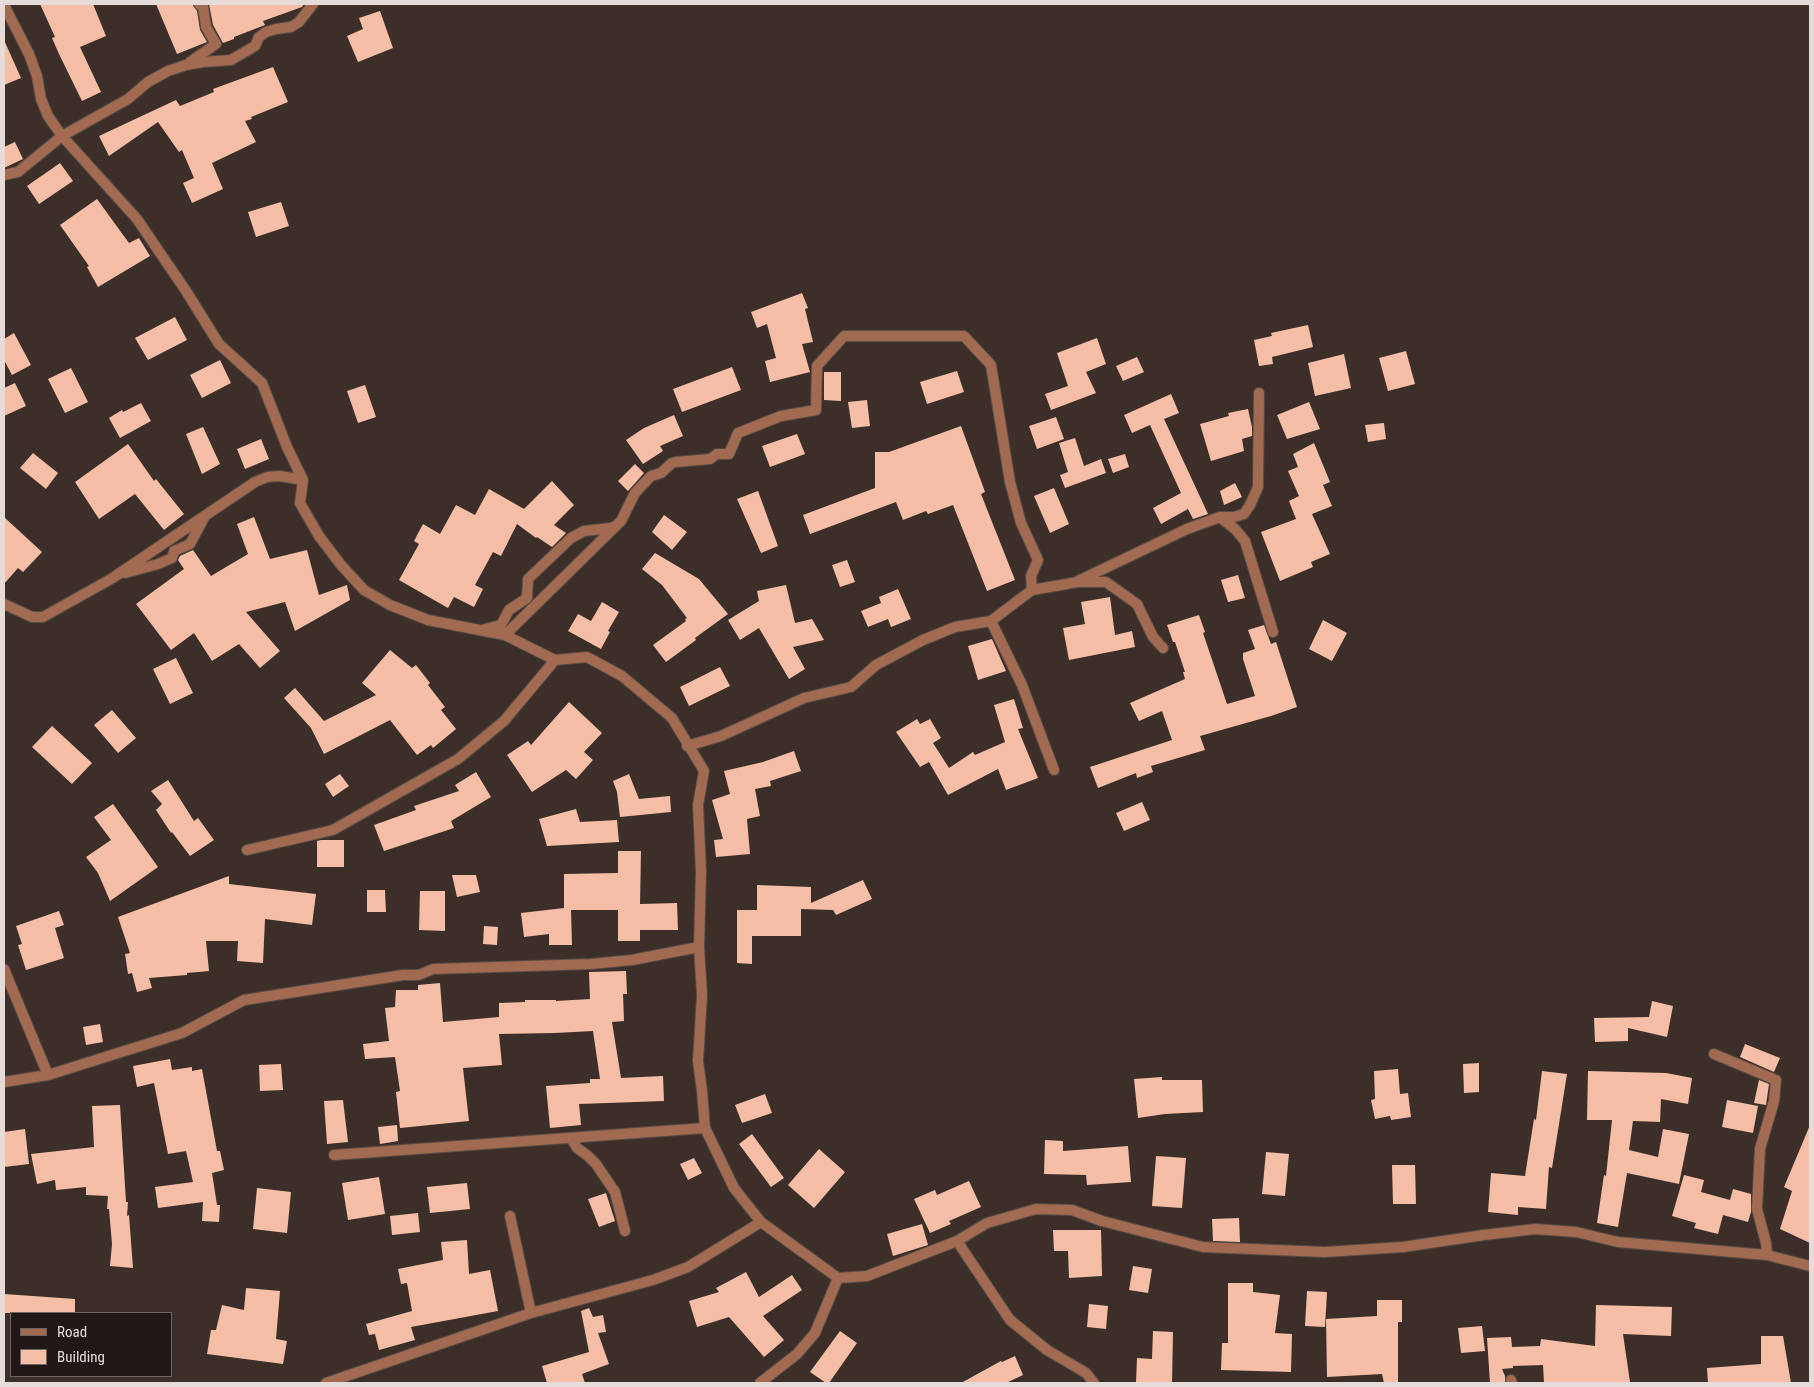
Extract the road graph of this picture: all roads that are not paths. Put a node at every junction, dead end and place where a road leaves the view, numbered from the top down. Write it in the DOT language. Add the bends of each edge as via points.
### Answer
graph roads {
  1 [pos="4,4"];
  2 [pos="199,4"];
  3 [pos="313,4"];
  4 [pos="216,44"];
  5 [pos="203,62"];
  6 [pos="186,65"];
  7 [pos="62,136"];
  8 [pos="4,175"];
  9 [pos="1259,394"];
  10 [pos="302,480"];
  11 [pos="205,517"];
  12 [pos="1220,517"];
  13 [pos="616,526"];
  14 [pos="115,576"];
  15 [pos="1078,582"];
  16 [pos="1032,590"];
  17 [pos="4,604"];
  18 [pos="991,622"];
  19 [pos="484,630"];
  20 [pos="1273,632"];
  21 [pos="505,635"];
  22 [pos="1163,648"];
  23 [pos="555,660"];
  24 [pos="687,746"];
  25 [pos="1054,770"];
  26 [pos="247,850"];
  27 [pos="699,947"];
  28 [pos="4,969"];
  29 [pos="1714,1054"];
  30 [pos="48,1075"];
  31 [pos="4,1082"];
  32 [pos="705,1128"];
  33 [pos="571,1138"];
  34 [pos="334,1155"];
  35 [pos="510,1216"];
  36 [pos="761,1222"];
  37 [pos="625,1231"];
  38 [pos="956,1241"];
  39 [pos="1767,1255"];
  40 [pos="1810,1266"];
  41 [pos="838,1278"];
  42 [pos="531,1313"];
  43 [pos="326,1383"];
  44 [pos="760,1383"];
  45 [pos="1094,1383"];
  1 -- 7 [label="street" via="29,54 48,116"];
  2 -- 4 [label="street" via="203,7 206,27"];
  3 -- 5 [label="street" via="299,22 266,32 245,53 231,60"];
  4 -- 5 [label="street"];
  4 -- 6 [label="street"];
  5 -- 6 [label="street"];
  6 -- 7 [label="street" via="148,82 128,99"];
  7 -- 8 [label="street" via="18,172"];
  7 -- 10 [label="street" via="137,219 219,344 262,383"];
  9 -- 12 [label="street" via="1258,487 1244,514"];
  10 -- 11 [label="street" via="266,477"];
  10 -- 19 [label="street" via="300,503 340,565 364,590 390,605 428,620"];
  11 -- 14 [label="street"];
  11 -- 14 [label="street" via="190,544 174,551 172,558"];
  12 -- 15 [label="street" via="1187,529"];
  12 -- 20 [label="street" via="1245,541"];
  13 -- 16 [label="street" via="642,485 672,463 729,454 738,433 781,416 816,410 817,366 844,336 964,336 991,365 1010,482 1021,523 1038,560 1031,576"];
  13 -- 19 [label="street" via="584,531 571,538 528,579 527,598 509,610 501,625"];
  13 -- 21 [label="street"];
  14 -- 17 [label="street" via="43,617 32,617"];
  15 -- 16 [label="street"];
  15 -- 22 [label="street" via="1106,582 1138,604 1153,637"];
  16 -- 18 [label="street"];
  18 -- 24 [label="street" via="955,627 923,640 876,665 851,687 804,698 721,736"];
  18 -- 25 [label="street" via="1022,685"];
  19 -- 21 [label="street"];
  21 -- 23 [label="street"];
  23 -- 24 [label="street" via="587,657 622,676 672,718"];
  23 -- 26 [label="street" via="504,721 458,759 333,830"];
  24 -- 27 [label="street" via="704,771 698,805 701,872"];
  27 -- 30 [label="street" via="591,964 433,969 419,975 244,1000 182,1033"];
  27 -- 32 [label="street" via="702,996 698,1061"];
  28 -- 30 [label="street"];
  29 -- 39 [label="street" via="1776,1080 1774,1101 1760,1149 1757,1209"];
  30 -- 31 [label="street"];
  32 -- 33 [label="street"];
  32 -- 36 [label="street" via="734,1188"];
  33 -- 34 [label="street"];
  33 -- 37 [label="street" via="576,1148 596,1164 615,1192"];
  35 -- 42 [label="street"];
  36 -- 41 [label="street"];
  36 -- 42 [label="street" via="688,1267 653,1280"];
  38 -- 39 [label="street" via="987,1223 1036,1209 1072,1210 1102,1221 1203,1246 1260,1250 1326,1252 1403,1247 1535,1230 1576,1232 1618,1242"];
  38 -- 41 [label="street" via="867,1276"];
  38 -- 45 [label="street" via="1010,1320 1047,1350 1086,1373"];
  39 -- 40 [label="street"];
  41 -- 44 [label="street" via="815,1333 797,1354"];
  42 -- 43 [label="street"];
}
